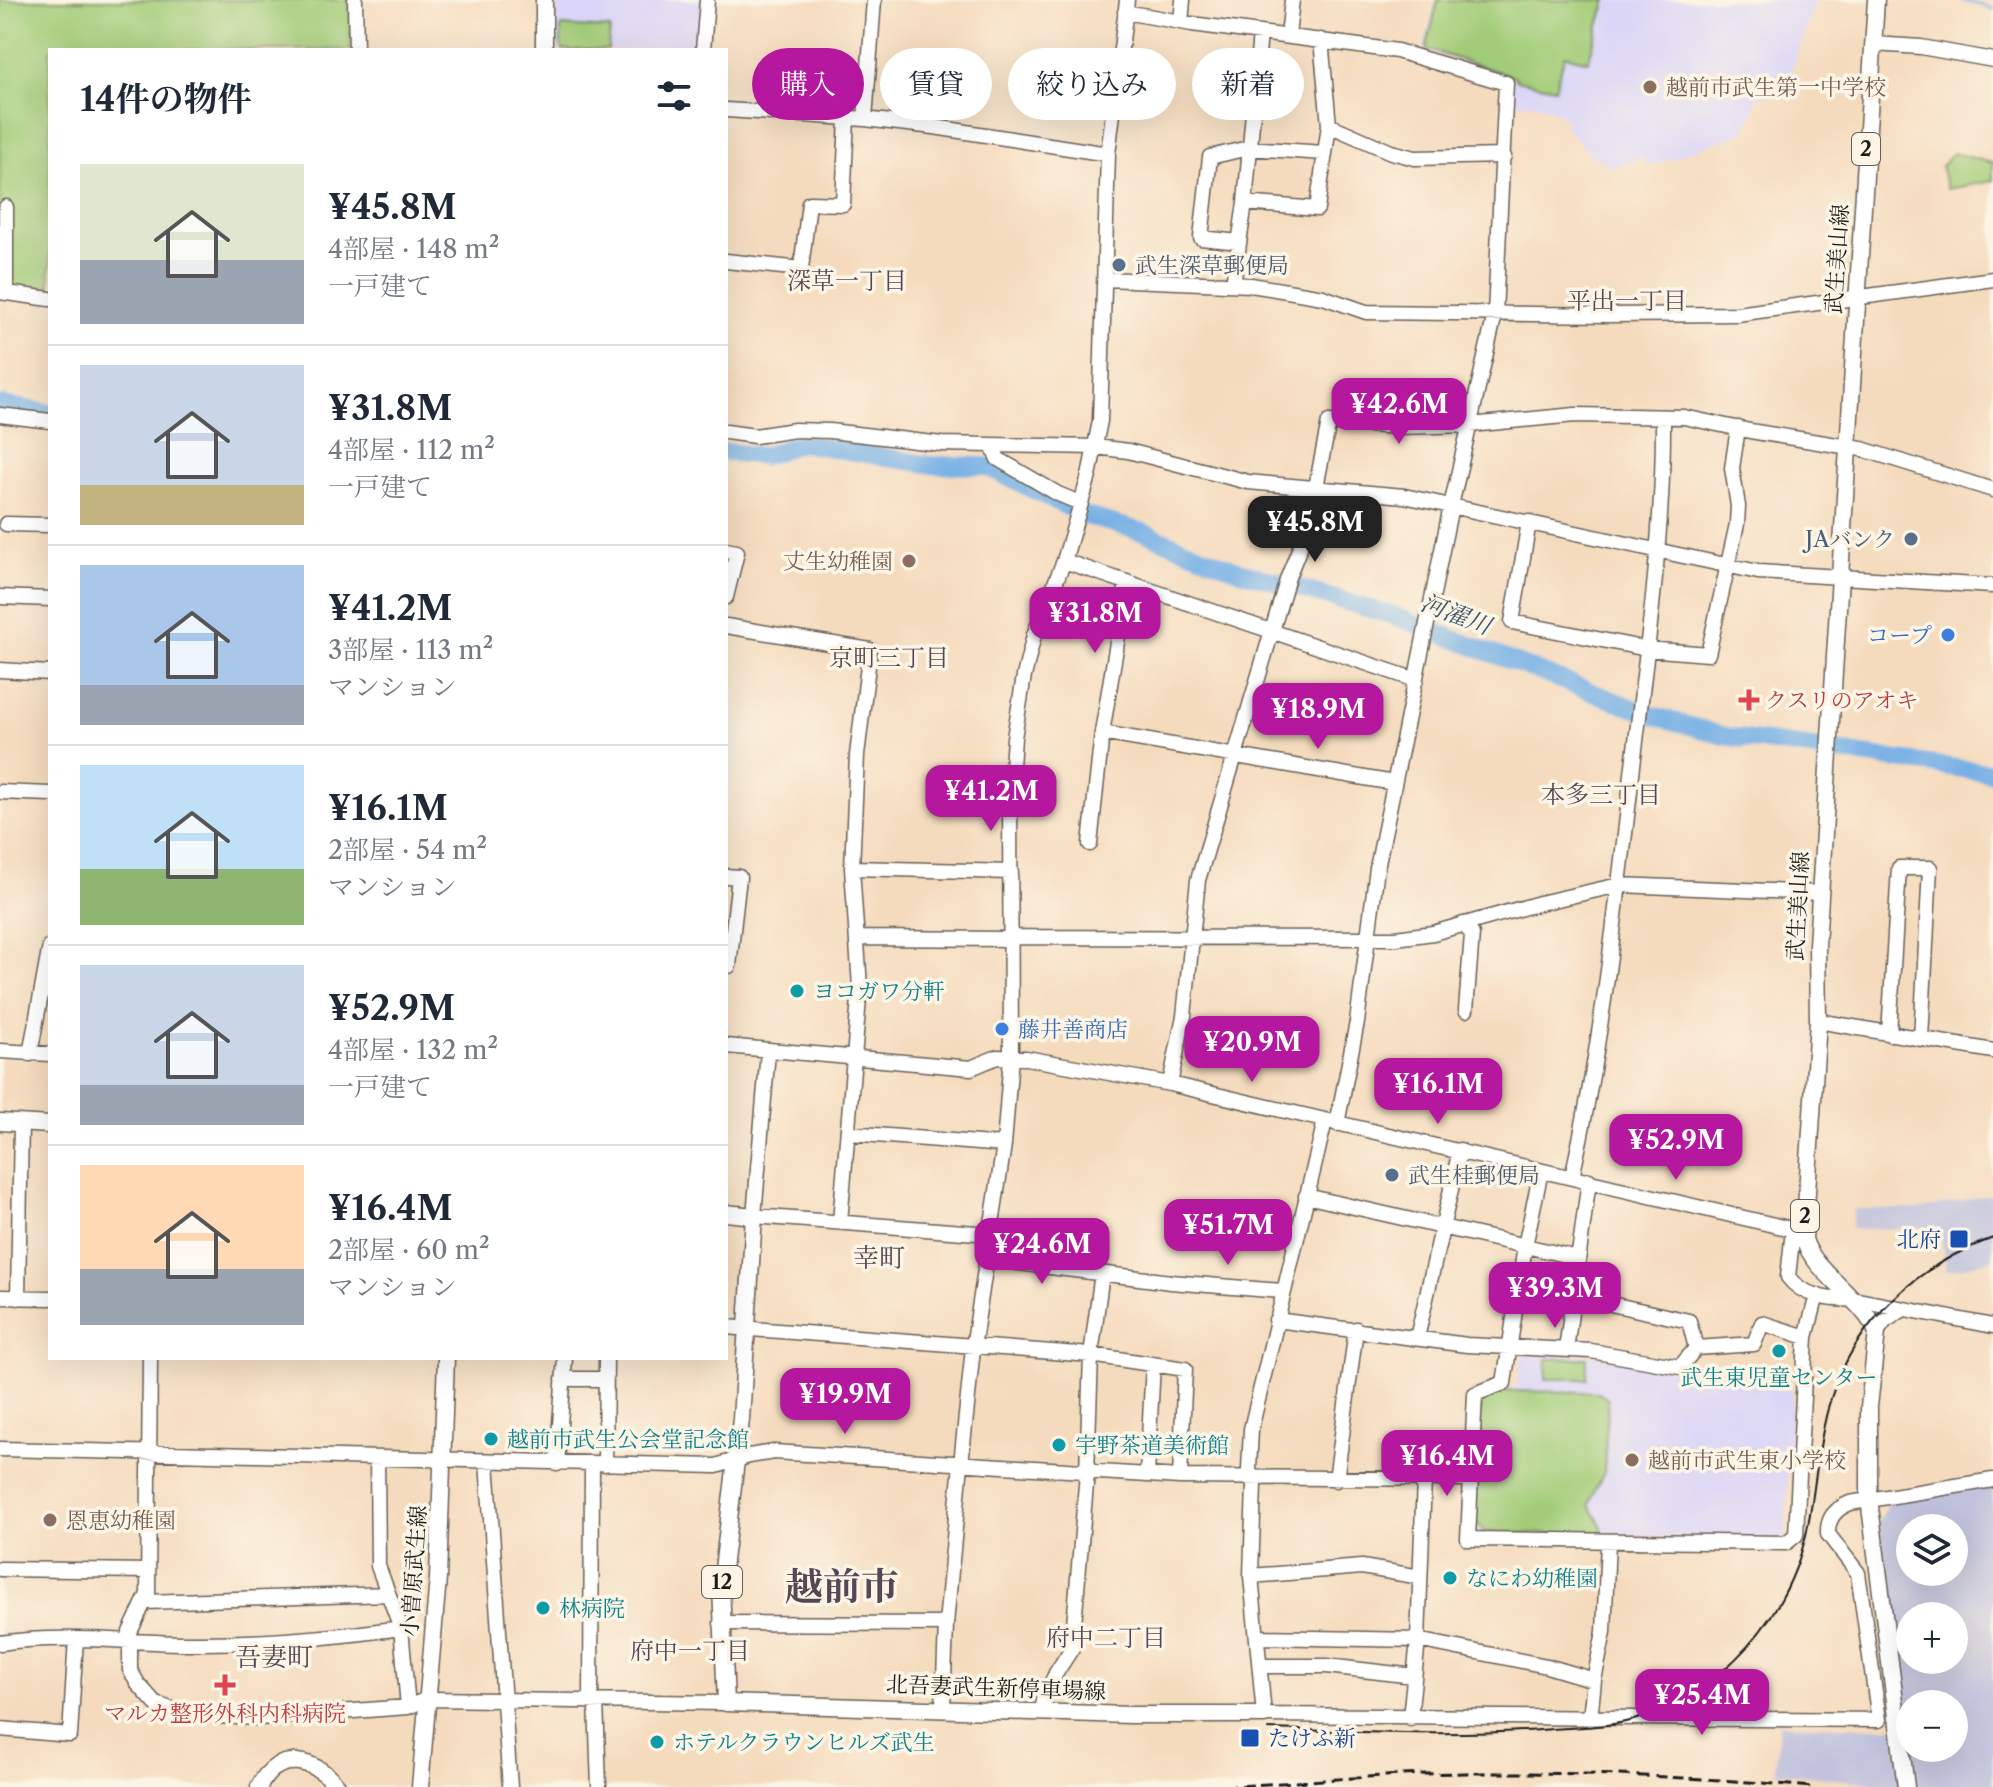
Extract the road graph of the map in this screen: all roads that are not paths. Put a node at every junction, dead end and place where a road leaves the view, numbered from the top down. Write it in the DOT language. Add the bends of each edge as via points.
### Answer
graph roads {
  1 [pos="355,0"];
  2 [pos="544,0"];
  3 [pos="707,0"];
  4 [pos="874,0"];
  5 [pos="1183,0"];
  6 [pos="1292,0"];
  7 [pos="1876,0"];
  8 [pos="1126,6"];
  9 [pos="1181,22"];
  10 [pos="1260,33"];
  11 [pos="1288,36"];
  12 [pos="1321,40"];
  13 [pos="1873,44"];
  14 [pos="356,48"];
  15 [pos="544,48"];
  16 [pos="703,48"];
  17 [pos="1993,60"];
  18 [pos="728,110"];
  19 [pos="752,112"];
  20 [pos="865,119"];
  21 [pos="847,120"];
  22 [pos="1329,125"];
  23 [pos="1248,148"];
  24 [pos="1324,153"];
  25 [pos="1108,154"];
  26 [pos="1504,156"];
  27 [pos="1245,203"];
  28 [pos="6,207"];
  29 [pos="1239,242"];
  30 [pos="728,261"];
  31 [pos="1105,279"];
  32 [pos="1993,279"];
  33 [pos="1233,284"];
  34 [pos="3,293"];
  35 [pos="1857,298"];
  36 [pos="48,299"];
  37 [pos="1495,314"];
  38 [pos="0,415"];
  39 [pos="1663,417"];
  40 [pos="48,421"];
  41 [pos="1470,425"];
  42 [pos="1738,428"];
  43 [pos="728,432"];
  44 [pos="992,446"];
  45 [pos="1849,446"];
  46 [pos="1096,447"];
  47 [pos="1316,487"];
  48 [pos="1993,490"];
  49 [pos="1080,503"];
  50 [pos="1451,506"];
  51 [pos="1529,522"];
  52 [pos="6,524"];
  53 [pos="48,525"];
  54 [pos="728,550"];
  55 [pos="1656,550"];
  56 [pos="1064,561"];
  57 [pos="1728,565"];
  58 [pos="1842,575"];
  59 [pos="1127,582"];
  60 [pos="1993,586"];
  61 [pos="728,589"];
  62 [pos="0,597"];
  63 [pos="48,599"];
  64 [pos="728,626"];
  65 [pos="1272,631"];
  66 [pos="1647,649"];
  67 [pos="0,670"];
  68 [pos="48,673"];
  69 [pos="1416,680"];
  70 [pos="1102,733"];
  71 [pos="1235,757"];
  72 [pos="1394,783"];
  73 [pos="0,792"];
  74 [pos="48,794"];
  75 [pos="1090,844"];
  76 [pos="852,868"];
  77 [pos="1011,872"];
  78 [pos="728,876"];
  79 [pos="1619,885"];
  80 [pos="1820,893"];
  81 [pos="1463,924"];
  82 [pos="1192,937"];
  83 [pos="858,938"];
  84 [pos="1012,938"];
  85 [pos="1369,938"];
  86 [pos="48,957"];
  87 [pos="728,966"];
  88 [pos="1466,1010"];
  89 [pos="1818,1021"];
  90 [pos="1889,1034"];
  91 [pos="1921,1039"];
  92 [pos="728,1046"];
  93 [pos="0,1051"];
  94 [pos="768,1051"];
  95 [pos="1993,1051"];
  96 [pos="30,1054"];
  97 [pos="48,1054"];
  98 [pos="1011,1057"];
  99 [pos="856,1060"];
  100 [pos="1170,1084"];
  101 [pos="0,1122"];
  102 [pos="1331,1122"];
  103 [pos="21,1123"];
  104 [pos="48,1125"];
  105 [pos="849,1133"];
  106 [pos="1004,1145"];
  107 [pos="1460,1150"];
  108 [pos="1541,1171"];
  109 [pos="1572,1177"];
  110 [pos="1589,1180"];
  111 [pos="1306,1196"];
  112 [pos="728,1213"];
  113 [pos="754,1216"];
  114 [pos="840,1222"];
  115 [pos="1442,1228"];
  116 [pos="1799,1231"];
  117 [pos="990,1234"];
  118 [pos="1525,1246"];
  119 [pos="1578,1258"];
  120 [pos="986,1259"];
  121 [pos="1102,1273"];
  122 [pos="1519,1284"];
  123 [pos="1282,1291"];
  124 [pos="1574,1294"];
  125 [pos="1817,1295"];
  126 [pos="0,1297"];
  127 [pos="18,1298"];
  128 [pos="48,1298"];
  129 [pos="1853,1299"];
  130 [pos="1902,1310"];
  131 [pos="1276,1320"];
  132 [pos="1993,1326"];
  133 [pos="728,1327"];
  134 [pos="1356,1329"];
  135 [pos="747,1330"];
  136 [pos="1877,1332"];
  137 [pos="1806,1337"];
  138 [pos="1417,1338"];
  139 [pos="973,1348"];
  140 [pos="1508,1348"];
  141 [pos="1696,1348"];
  142 [pos="1566,1350"];
  143 [pos="1091,1355"];
  144 [pos="150,1360"];
  145 [pos="446,1360"];
  146 [pos="565,1360"];
  147 [pos="606,1360"];
  148 [pos="1153,1364"];
  149 [pos="563,1379"];
  150 [pos="605,1379"];
  151 [pos="0,1449"];
  152 [pos="148,1454"];
  153 [pos="377,1458"];
  154 [pos="442,1461"];
  155 [pos="735,1461"];
  156 [pos="487,1462"];
  157 [pos="557,1464"];
  158 [pos="598,1464"];
  159 [pos="961,1464"];
  160 [pos="1087,1473"];
  161 [pos="1147,1475"];
  162 [pos="1180,1477"];
  163 [pos="1254,1479"];
  164 [pos="1424,1479"];
  165 [pos="1470,1479"];
  166 [pos="1336,1480"];
  167 [pos="1993,1480"];
  168 [pos="1870,1506"];
  169 [pos="1608,1542"];
  170 [pos="0,1569"];
  171 [pos="148,1571"];
  172 [pos="1251,1576"];
  173 [pos="1420,1577"];
  174 [pos="388,1594"];
  175 [pos="146,1602"];
  176 [pos="721,1623"];
  177 [pos="946,1624"];
  178 [pos="401,1628"];
  179 [pos="1257,1637"];
  180 [pos="76,1639"];
  181 [pos="1418,1640"];
  182 [pos="130,1642"];
  183 [pos="0,1643"];
  184 [pos="1260,1666"];
  185 [pos="1414,1676"];
  186 [pos="1594,1680"];
  187 [pos="427,1699"];
  188 [pos="505,1699"];
  189 [pos="594,1702"];
  190 [pos="726,1703"];
  191 [pos="408,1707"];
  192 [pos="943,1707"];
  193 [pos="1042,1711"];
  194 [pos="1264,1715"];
  195 [pos="1410,1718"];
  196 [pos="1590,1719"];
  197 [pos="0,1729"];
  198 [pos="259,1787"];
  199 [pos="338,1787"];
  200 [pos="420,1787"];
  201 [pos="510,1787"];
  202 [pos="599,1787"];
  203 [pos="1906,1787"];
  1 -- 14 [label="street"];
  2 -- 15 [label="main road"];
  3 -- 16 [label="street"];
  4 -- 20 [label="street"];
  5 -- 9 [label="street"];
  6 -- 11 [label="street"];
  7 -- 13 [label="main road, 武生美山線 / 2"];
  8 -- 9 [label="street"];
  8 -- 25 [label="street"];
  9 -- 10 [label="street"];
  10 -- 11 [label="street"];
  10 -- 23 [label="street"];
  11 -- 12 [label="street"];
  12 -- 22 [label="street"];
  12 -- 26 [label="street" via="1397,51 1506,83"];
  13 -- 17 [label="street"];
  13 -- 35 [label="main road, 武生美山線 / 2"];
  18 -- 19 [label="street"];
  20 -- 25 [label="street"];
  21 -- 30 [label="street" via="843,204 809,203 801,269"];
  22 -- 24 [label="street"];
  22 -- 26 [label="street" via="1415,158"];
  23 -- 24 [label="street"];
  23 -- 27 [label="street"];
  23 -- 29 [label="street" via="1210,157 1201,238"];
  24 -- 27 [label="street" via="1317,209"];
  25 -- 31 [label="street"];
  26 -- 37 [label="street"];
  27 -- 29 [label="street"];
  28 -- 34 [label="street"];
  29 -- 33 [label="street"];
  31 -- 33 [label="street"];
  31 -- 46 [label="street"];
  32 -- 35 [label="street"];
  33 -- 37 [label="street" via="1323,297 1366,312"];
  34 -- 36 [label="street"];
  35 -- 37 [label="street" via="1737,314"];
  35 -- 45 [label="main road, 武生美山線 / 2"];
  37 -- 41 [label="street"];
  38 -- 40 [label="street"];
  39 -- 41 [label="street" via="1575,415"];
  39 -- 42 [label="street"];
  39 -- 55 [label="street"];
  41 -- 47 [label="street" via="1329,422"];
  41 -- 50 [label="street"];
  42 -- 45 [label="street"];
  42 -- 57 [label="street" via="1732,468 1737,515"];
  43 -- 44 [label="street" via="755,436 830,431"];
  44 -- 46 [label="street"];
  44 -- 49 [label="street" via="998,459"];
  45 -- 48 [label="street"];
  45 -- 58 [label="main road, 武生美山線 / 2"];
  46 -- 47 [label="street" via="1248,482"];
  46 -- 49 [label="street"];
  47 -- 50 [label="street"];
  47 -- 65 [label="street" via="1308,527"];
  49 -- 56 [label="street"];
  50 -- 51 [label="street"];
  50 -- 69 [label="street"];
  51 -- 55 [label="street"];
  51 -- 66 [label="street" via="1512,622"];
  52 -- 53 [label="street"];
  54 -- 61 [label="street" via="737,552"];
  55 -- 57 [label="street"];
  55 -- 66 [label="street"];
  56 -- 59 [label="street"];
  56 -- 77 [label="street" via="1034,635 1021,690 1011,766"];
  57 -- 58 [label="street" via="1758,572"];
  57 -- 66 [label="street" via="1708,654"];
  58 -- 60 [label="street"];
  58 -- 80 [label="main road, 武生美山線 / 2"];
  59 -- 65 [label="street"];
  59 -- 70 [label="street"];
  62 -- 63 [label="street"];
  64 -- 76 [label="street" via="870,650 856,770"];
  65 -- 69 [label="street"];
  65 -- 71 [label="street"];
  66 -- 79 [label="street"];
  67 -- 68 [label="street"];
  69 -- 72 [label="street"];
  70 -- 71 [label="street"];
  70 -- 75 [label="street"];
  71 -- 72 [label="street"];
  71 -- 82 [label="street" via="1198,880"];
  72 -- 85 [label="street"];
  73 -- 74 [label="street"];
  76 -- 77 [label="street"];
  76 -- 83 [label="street"];
  77 -- 84 [label="street"];
  78 -- 87 [label="street" via="739,877"];
  79 -- 80 [label="street"];
  79 -- 81 [label="street"];
  79 -- 109 [label="street" via="1592,1089"];
  80 -- 89 [label="main road, 武生美山線 / 2"];
  81 -- 85 [label="street" via="1433,933"];
  81 -- 88 [label="street" via="1472,934"];
  82 -- 84 [label="street"];
  82 -- 85 [label="street"];
  82 -- 100 [label="street"];
  83 -- 84 [label="street"];
  83 -- 99 [label="street"];
  84 -- 98 [label="street"];
  85 -- 102 [label="street" via="1357,1022"];
  86 -- 96 [label="street"];
  89 -- 90 [label="street"];
  89 -- 116 [label="main road, 武生美山線 / 2"];
  90 -- 91 [label="street"];
  90 -- 91 [label="street" via="1899,868 1930,868"];
  91 -- 95 [label="street"];
  92 -- 94 [label="street"];
  93 -- 96 [label="street"];
  94 -- 99 [label="street"];
  94 -- 113 [label="street"];
  96 -- 97 [label="street"];
  98 -- 99 [label="street" via="971,1068"];
  98 -- 100 [label="street"];
  98 -- 106 [label="street"];
  99 -- 105 [label="street"];
  100 -- 102 [label="street"];
  101 -- 103 [label="main road"];
  102 -- 107 [label="street"];
  102 -- 111 [label="street"];
  103 -- 104 [label="main road"];
  103 -- 127 [label="street"];
  105 -- 106 [label="street"];
  105 -- 114 [label="street"];
  106 -- 117 [label="street"];
  107 -- 108 [label="street"];
  107 -- 115 [label="street"];
  108 -- 109 [label="street"];
  108 -- 118 [label="street"];
  109 -- 110 [label="street"];
  110 -- 116 [label="street"];
  110 -- 119 [label="street"];
  111 -- 115 [label="street"];
  111 -- 123 [label="street"];
  112 -- 113 [label="main road"];
  113 -- 114 [label="street"];
  113 -- 135 [label="main road, 12"];
  114 -- 117 [label="street"];
  115 -- 118 [label="street"];
  115 -- 138 [label="street"];
  116 -- 125 [label="street" via="1788,1277 1796,1287"];
  116 -- 129 [label="main road, 2" via="1810,1252"];
  117 -- 120 [label="street"];
  118 -- 119 [label="street"];
  118 -- 122 [label="street"];
  119 -- 124 [label="street"];
  120 -- 121 [label="street"];
  120 -- 139 [label="street"];
  121 -- 123 [label="street"];
  121 -- 143 [label="street"];
  122 -- 124 [label="street"];
  122 -- 140 [label="street"];
  123 -- 131 [label="street"];
  124 -- 141 [label="street" via="1689,1321"];
  124 -- 142 [label="street"];
  125 -- 129 [label="street"];
  125 -- 137 [label="street"];
  126 -- 127 [label="street"];
  127 -- 128 [label="street"];
  129 -- 130 [label="street"];
  129 -- 136 [label="main road, 2"];
  130 -- 132 [label="street"];
  130 -- 136 [label="street"];
  131 -- 134 [label="street"];
  131 -- 163 [label="street" via="1251,1429 1249,1470"];
  133 -- 135 [label="street"];
  134 -- 138 [label="street"];
  134 -- 166 [label="street"];
  135 -- 139 [label="street"];
  135 -- 155 [label="main road, 12"];
  136 -- 168 [label="main road" via="1869,1407"];
  137 -- 141 [label="street" via="1762,1323 1754,1344"];
  137 -- 169 [label="street" via="1796,1535 1786,1543"];
  138 -- 140 [label="street"];
  139 -- 143 [label="street"];
  139 -- 159 [label="street"];
  140 -- 142 [label="street"];
  140 -- 165 [label="street" via="1504,1383 1475,1394"];
  141 -- 142 [label="street" via="1680,1367"];
  143 -- 148 [label="street"];
  143 -- 160 [label="street"];
  144 -- 152 [label="street"];
  145 -- 154 [label="main road, 小曽原武生線"];
  146 -- 149 [label="street"];
  147 -- 150 [label="street"];
  148 -- 161 [label="street"];
  148 -- 162 [label="street" via="1185,1369"];
  149 -- 150 [label="street"];
  149 -- 157 [label="street"];
  150 -- 158 [label="street"];
  151 -- 152 [label="street"];
  152 -- 153 [label="street"];
  152 -- 171 [label="street"];
  153 -- 154 [label="street"];
  153 -- 174 [label="street" via="378,1566"];
  154 -- 156 [label="street"];
  154 -- 187 [label="main road, 小曽原武生線"];
  155 -- 158 [label="street" via="716,1466"];
  155 -- 159 [label="street" via="774,1452"];
  155 -- 176 [label="main road, 12"];
  156 -- 157 [label="street"];
  156 -- 188 [label="street"];
  157 -- 158 [label="street"];
  158 -- 189 [label="street"];
  159 -- 160 [label="street"];
  159 -- 177 [label="street"];
  160 -- 161 [label="street"];
  160 -- 193 [label="street" via="1072,1648"];
  161 -- 162 [label="street"];
  162 -- 163 [label="street"];
  163 -- 166 [label="street"];
  163 -- 172 [label="street"];
  164 -- 165 [label="street"];
  164 -- 166 [label="street"];
  164 -- 173 [label="street"];
  165 -- 169 [label="street" via="1468,1539"];
  167 -- 168 [label="street"];
  168 -- 196 [label="street" via="1845,1505 1836,1511 1828,1534 1858,1573 1879,1720"];
  168 -- 203 [label="main road"];
  169 -- 186 [label="street" via="1604,1632"];
  170 -- 171 [label="street"];
  171 -- 175 [label="street"];
  172 -- 173 [label="street" via="1362,1567"];
  172 -- 179 [label="street"];
  173 -- 181 [label="street"];
  174 -- 175 [label="street"];
  174 -- 178 [label="street"];
  175 -- 182 [label="street" via="133,1622"];
  176 -- 177 [label="street"];
  176 -- 190 [label="main road, 12"];
  177 -- 192 [label="street"];
  178 -- 182 [label="street" via="282,1641"];
  178 -- 191 [label="street"];
  179 -- 181 [label="street"];
  179 -- 184 [label="street"];
  180 -- 182 [label="street"];
  180 -- 183 [label="street"];
  180 -- 197 [label="street" via="70,1735"];
  181 -- 185 [label="street"];
  181 -- 186 [label="street"];
  182 -- 191 [label="street" via="130,1670 138,1684 156,1704 171,1709 258,1718"];
  184 -- 185 [label="street" via="1327,1666"];
  184 -- 194 [label="street"];
  185 -- 195 [label="street"];
  186 -- 196 [label="street"];
  187 -- 188 [label="street"];
  187 -- 191 [label="street"];
  187 -- 200 [label="main road, 小曽原武生線"];
  188 -- 189 [label="street"];
  188 -- 201 [label="street"];
  189 -- 190 [label="street"];
  189 -- 202 [label="street"];
  190 -- 192 [label="main road, 北吾妻武生新停車場線"];
  192 -- 193 [label="main road, 北吾妻武生新停車場線"];
  193 -- 194 [label="main road, 北吾妻武生新停車場線"];
  194 -- 195 [label="street"];
  195 -- 196 [label="street"];
  198 -- 199 [label="main road" via="273,1768 294,1761 319,1770"];
}
